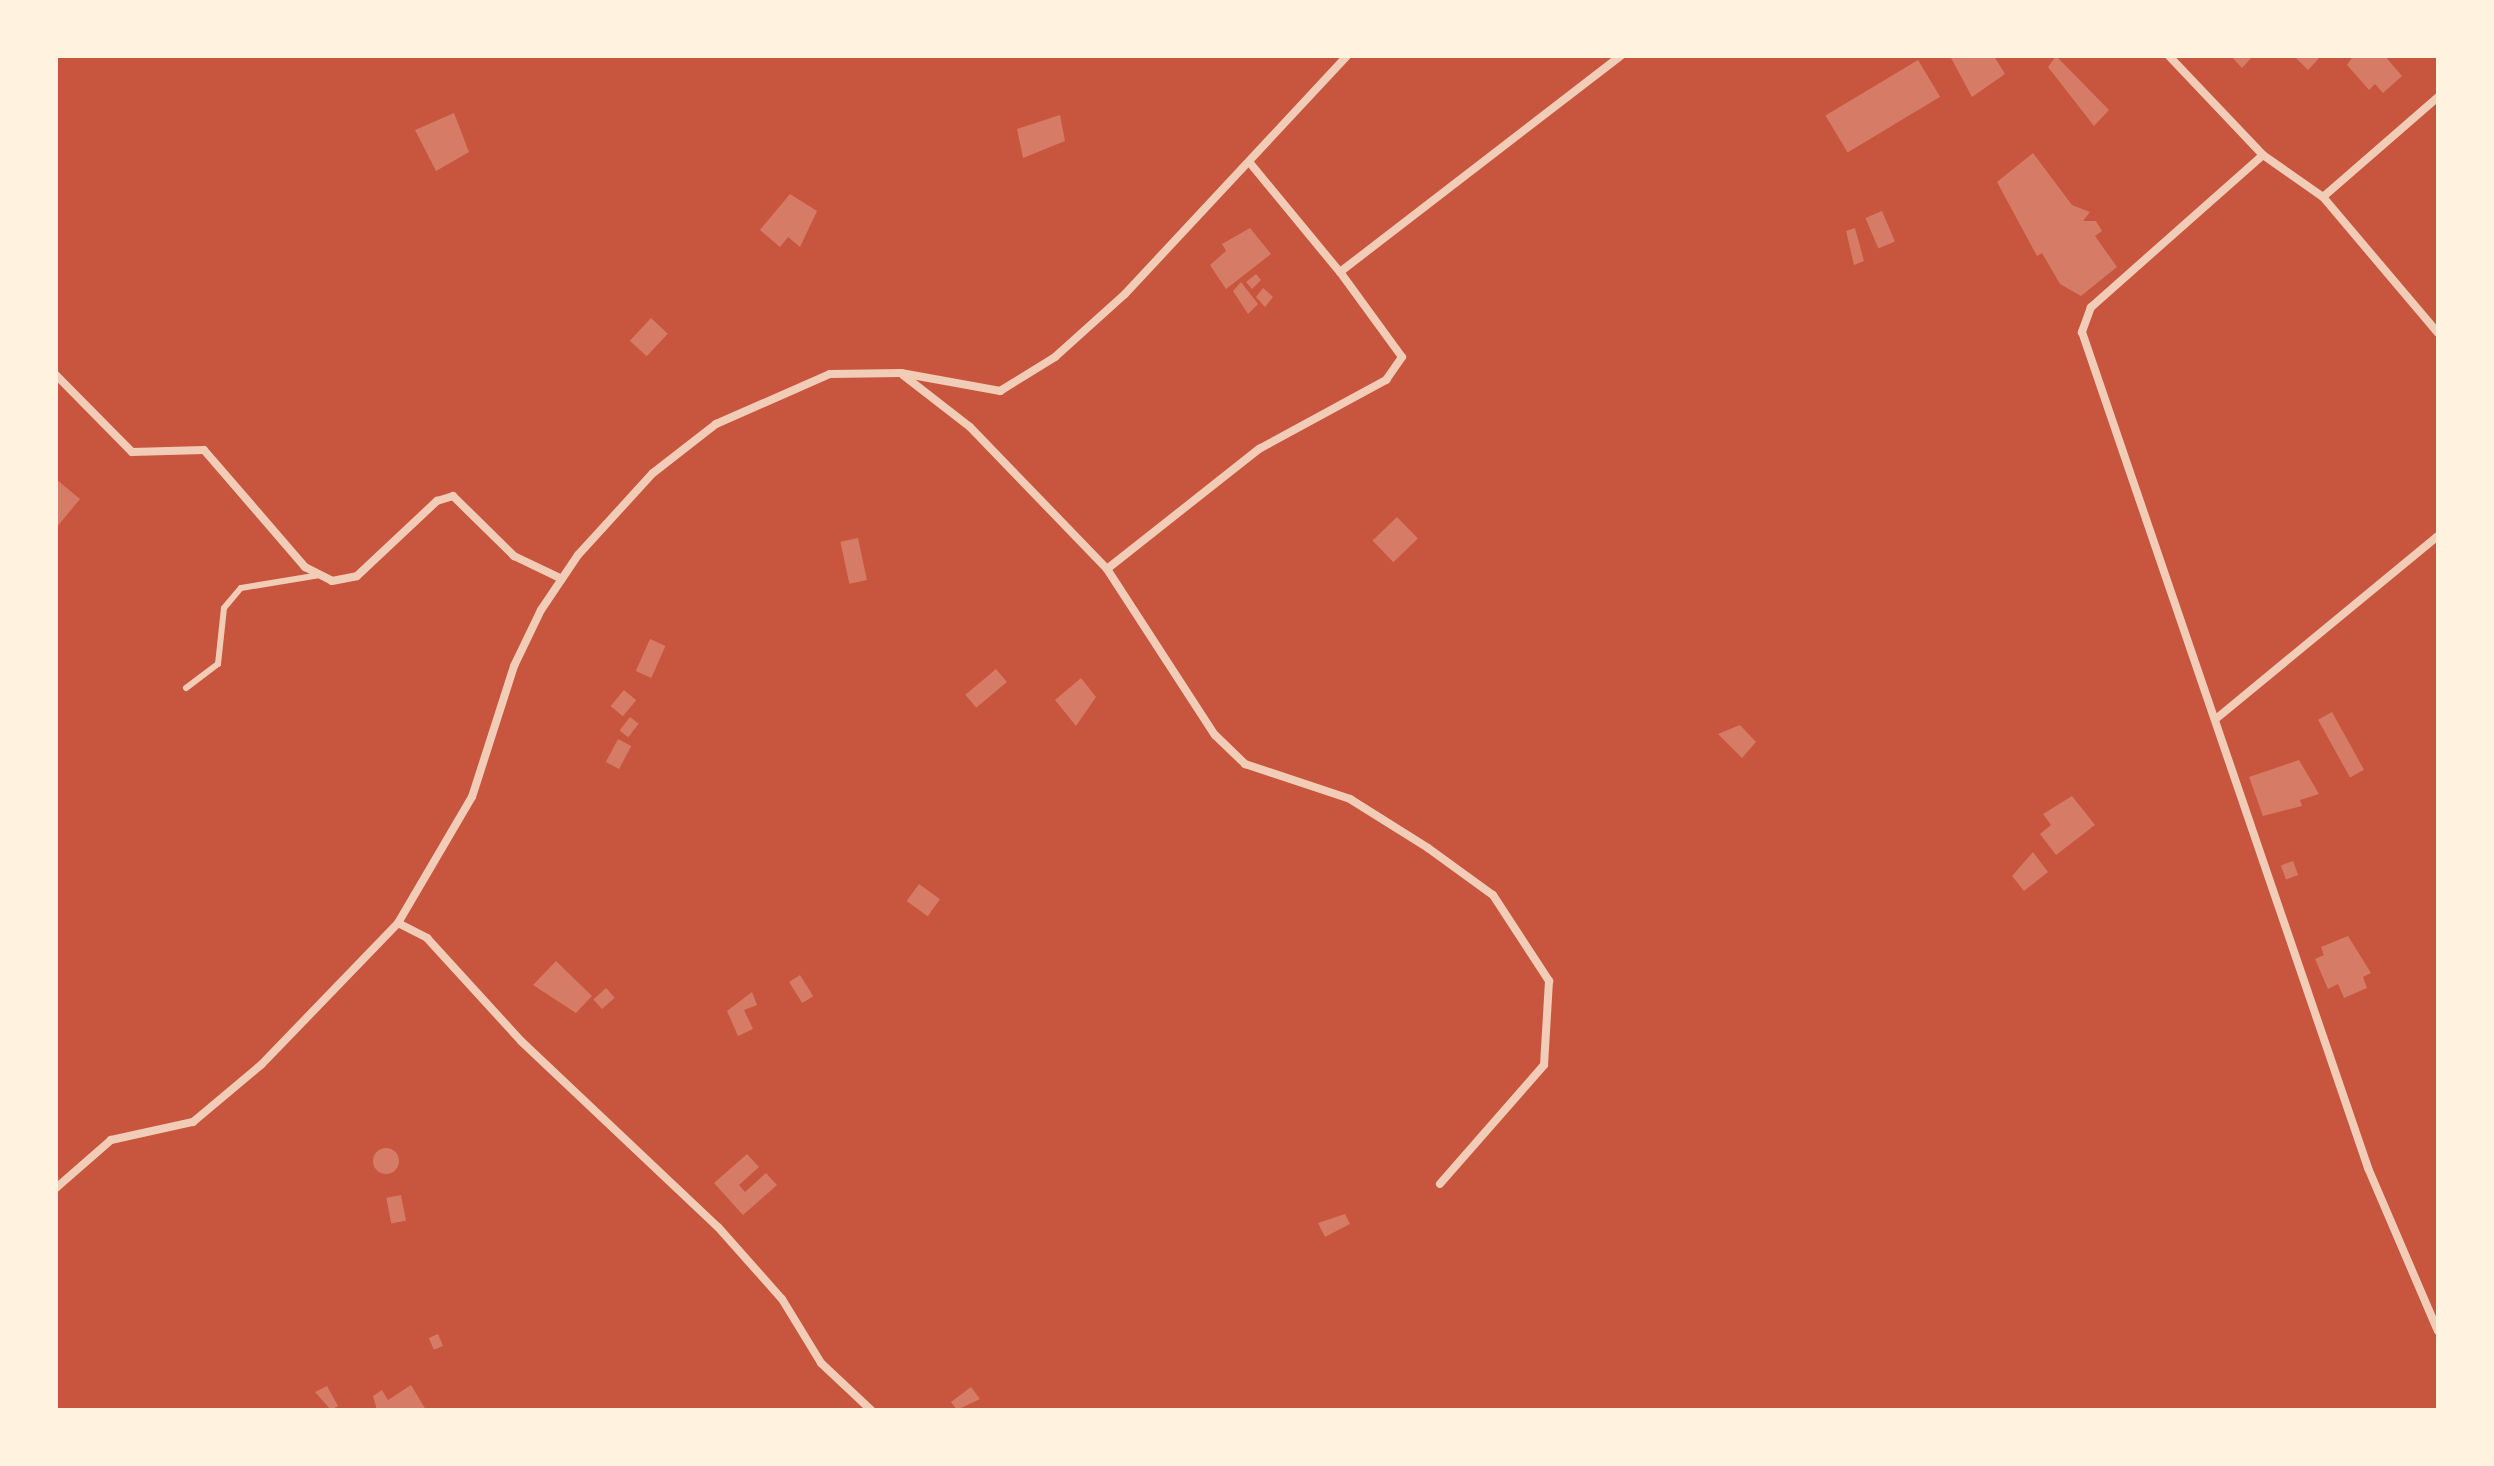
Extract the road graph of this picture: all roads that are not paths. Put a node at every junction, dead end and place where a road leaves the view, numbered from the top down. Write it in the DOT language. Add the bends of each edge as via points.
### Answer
graph roads {
  1 [pos="1347,56"];
  2 [pos="1620,56"];
  3 [pos="2169,56"];
  4 [pos="2438,97"];
  5 [pos="2263,155"];
  6 [pos="1250,163"];
  7 [pos="2323,197"];
  8 [pos="1340,272"];
  9 [pos="2438,333"];
  10 [pos="901,373"];
  11 [pos="56,375"];
  12 [pos="2438,536"];
  13 [pos="1107,569"];
  14 [pos="320,575"];
  15 [pos="562,579"];
  16 [pos="186,688"];
  17 [pos="2217,718"];
  18 [pos="398,923"];
  19 [pos="1440,1184"];
  20 [pos="56,1188"];
  21 [pos="2438,1331"];
  22 [pos="871,1410"];
  1 -- 6 [label="street"];
  2 -- 8 [label="street"];
  3 -- 5 [label="street"];
  4 -- 7 [label="street"];
  5 -- 7 [label="street"];
  5 -- 17 [label="street" via="2091,307 2082,332"];
  6 -- 8 [label="street"];
  6 -- 10 [label="street" via="1125,294 1055,357 1000,391"];
  7 -- 9 [label="street"];
  8 -- 13 [label="street" via="1402,357 1386,380 1259,449"];
  10 -- 13 [label="street" via="970,427"];
  10 -- 15 [label="street" via="830,374 716,424 653,473"];
  11 -- 14 [label="street" via="132,452 204,450 305,567"];
  12 -- 17 [label="street"];
  13 -- 19 [label="street" via="1215,735 1245,764 1350,799 1428,848 1493,895 1549,981 1544,1065"];
  14 -- 15 [label="street" via="332,581 357,576 437,501 453,496 514,556"];
  14 -- 16 [label="lane" via="241,588 224,608 218,664"];
  15 -- 18 [label="street" via="514,666 472,797"];
  17 -- 21 [label="street" via="2368,1168"];
  18 -- 20 [label="street" via="261,1065 193,1122 111,1140"];
  18 -- 22 [label="street" via="427,938 521,1041 708,1216 782,1299 821,1363"];
}
